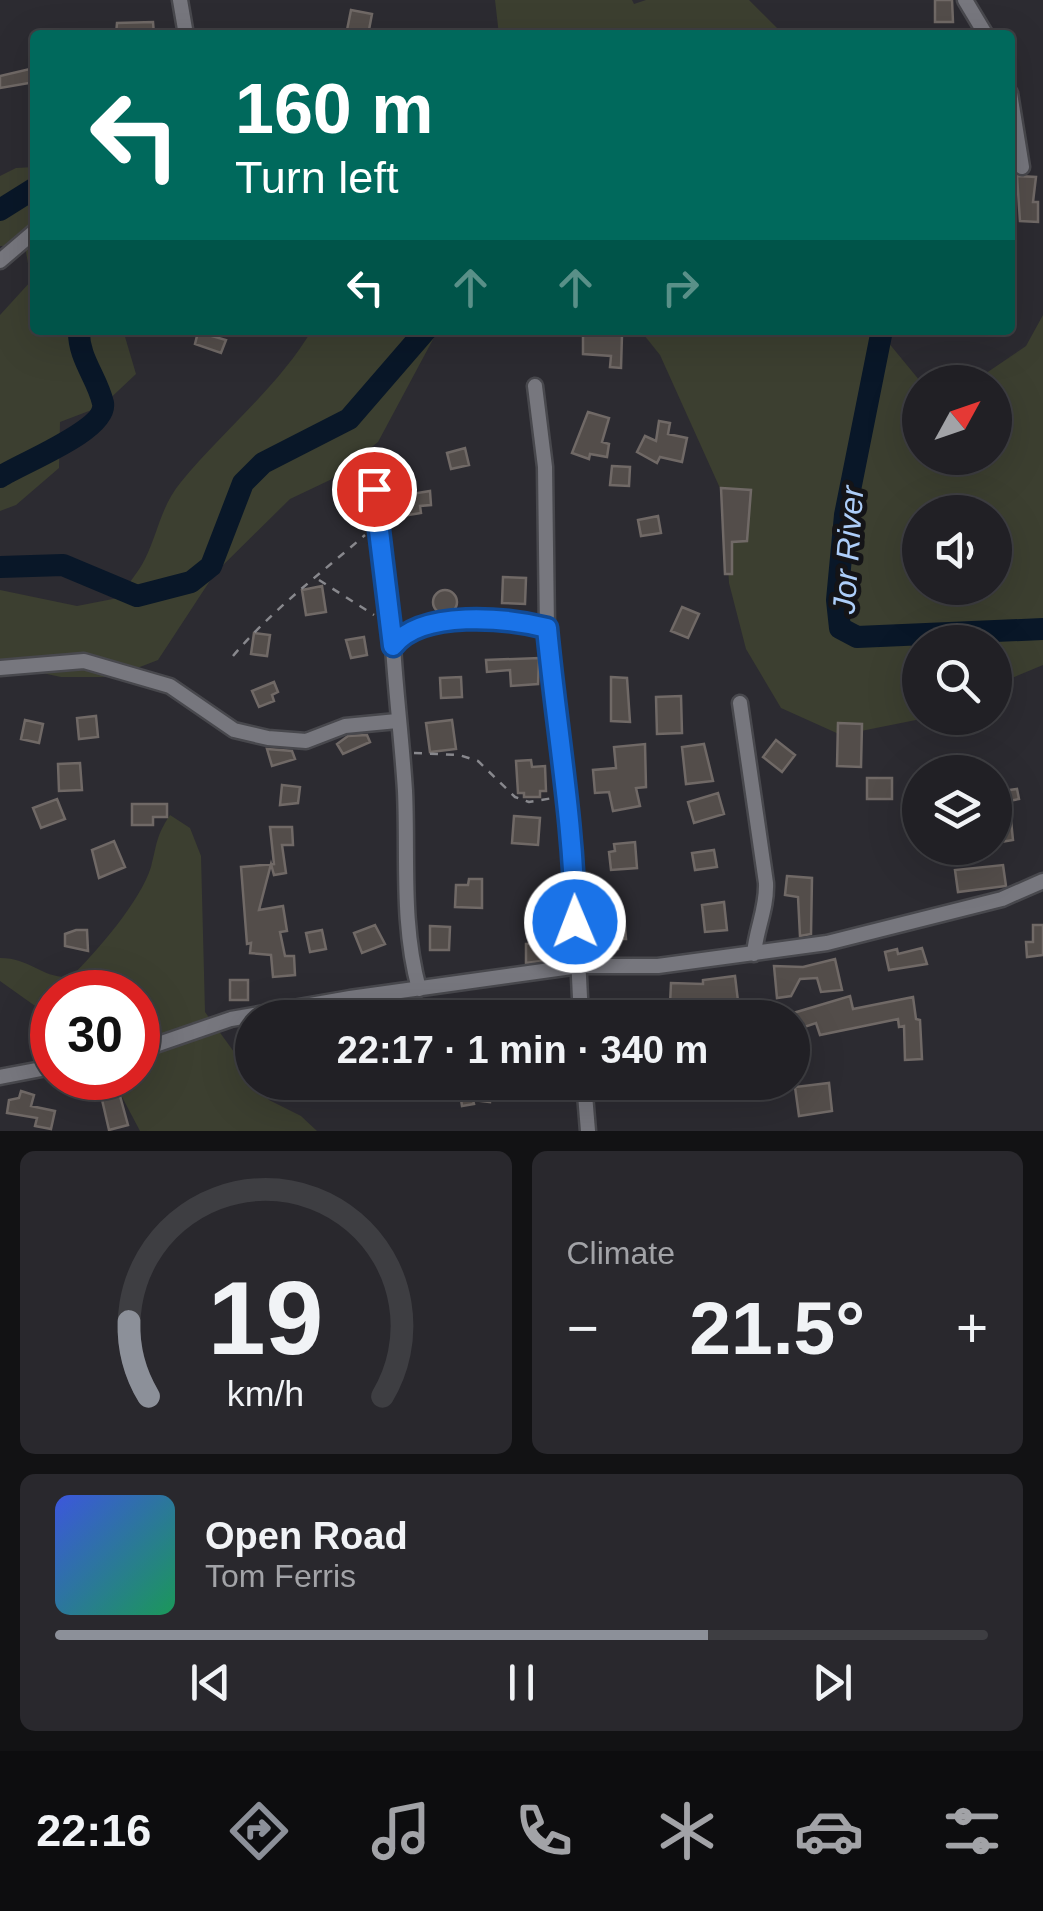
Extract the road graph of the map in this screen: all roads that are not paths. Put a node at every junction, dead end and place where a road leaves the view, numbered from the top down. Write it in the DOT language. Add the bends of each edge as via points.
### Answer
graph roads {
  1 [pos="180,0"];
  2 [pos="964,0"];
  3 [pos="185,30"];
  4 [pos="983,30"];
  5 [pos="1015,124"];
  6 [pos="1022,168"];
  7 [pos="30,235"];
  8 [pos="0,261"];
  9 [pos="535,386"];
  10 [pos="374,489"];
  11 [pos="547,628"];
  12 [pos="392,638"];
  13 [pos="0,668"];
  14 [pos="740,703"];
  15 [pos="397,721"];
  16 [pos="1043,881"];
  17 [pos="754,954"];
  18 [pos="579,966"];
  19 [pos="419,989"];
  20 [pos="580,1000"];
  21 [pos="160,1043"];
  22 [pos="30,1072"];
  23 [pos="0,1077"];
  24 [pos="585,1100"];
  25 [pos="588,1131"];
  1 -- 3 [label="street"];
  2 -- 4 [label="street"];
  5 -- 6 [label="street"];
  7 -- 8 [label="street"];
  9 -- 11 [label="street" via="545,467"];
  10 -- 12 [label="street"];
  11 -- 12 [label="street" via="422,624"];
  11 -- 18 [label="street"];
  12 -- 15 [label="street"];
  13 -- 15 [label="street" via="84,661 170,686 234,730 268,738 306,740 345,726"];
  14 -- 17 [label="street" via="766,883"];
  15 -- 19 [label="street" via="405,897"];
  16 -- 17 [label="street" via="934,918"];
  17 -- 18 [label="street" via="658,966"];
  18 -- 19 [label="street"];
  18 -- 20 [label="street"];
  19 -- 21 [label="street" via="230,1019"];
  22 -- 23 [label="street"];
  24 -- 25 [label="street"];
}
